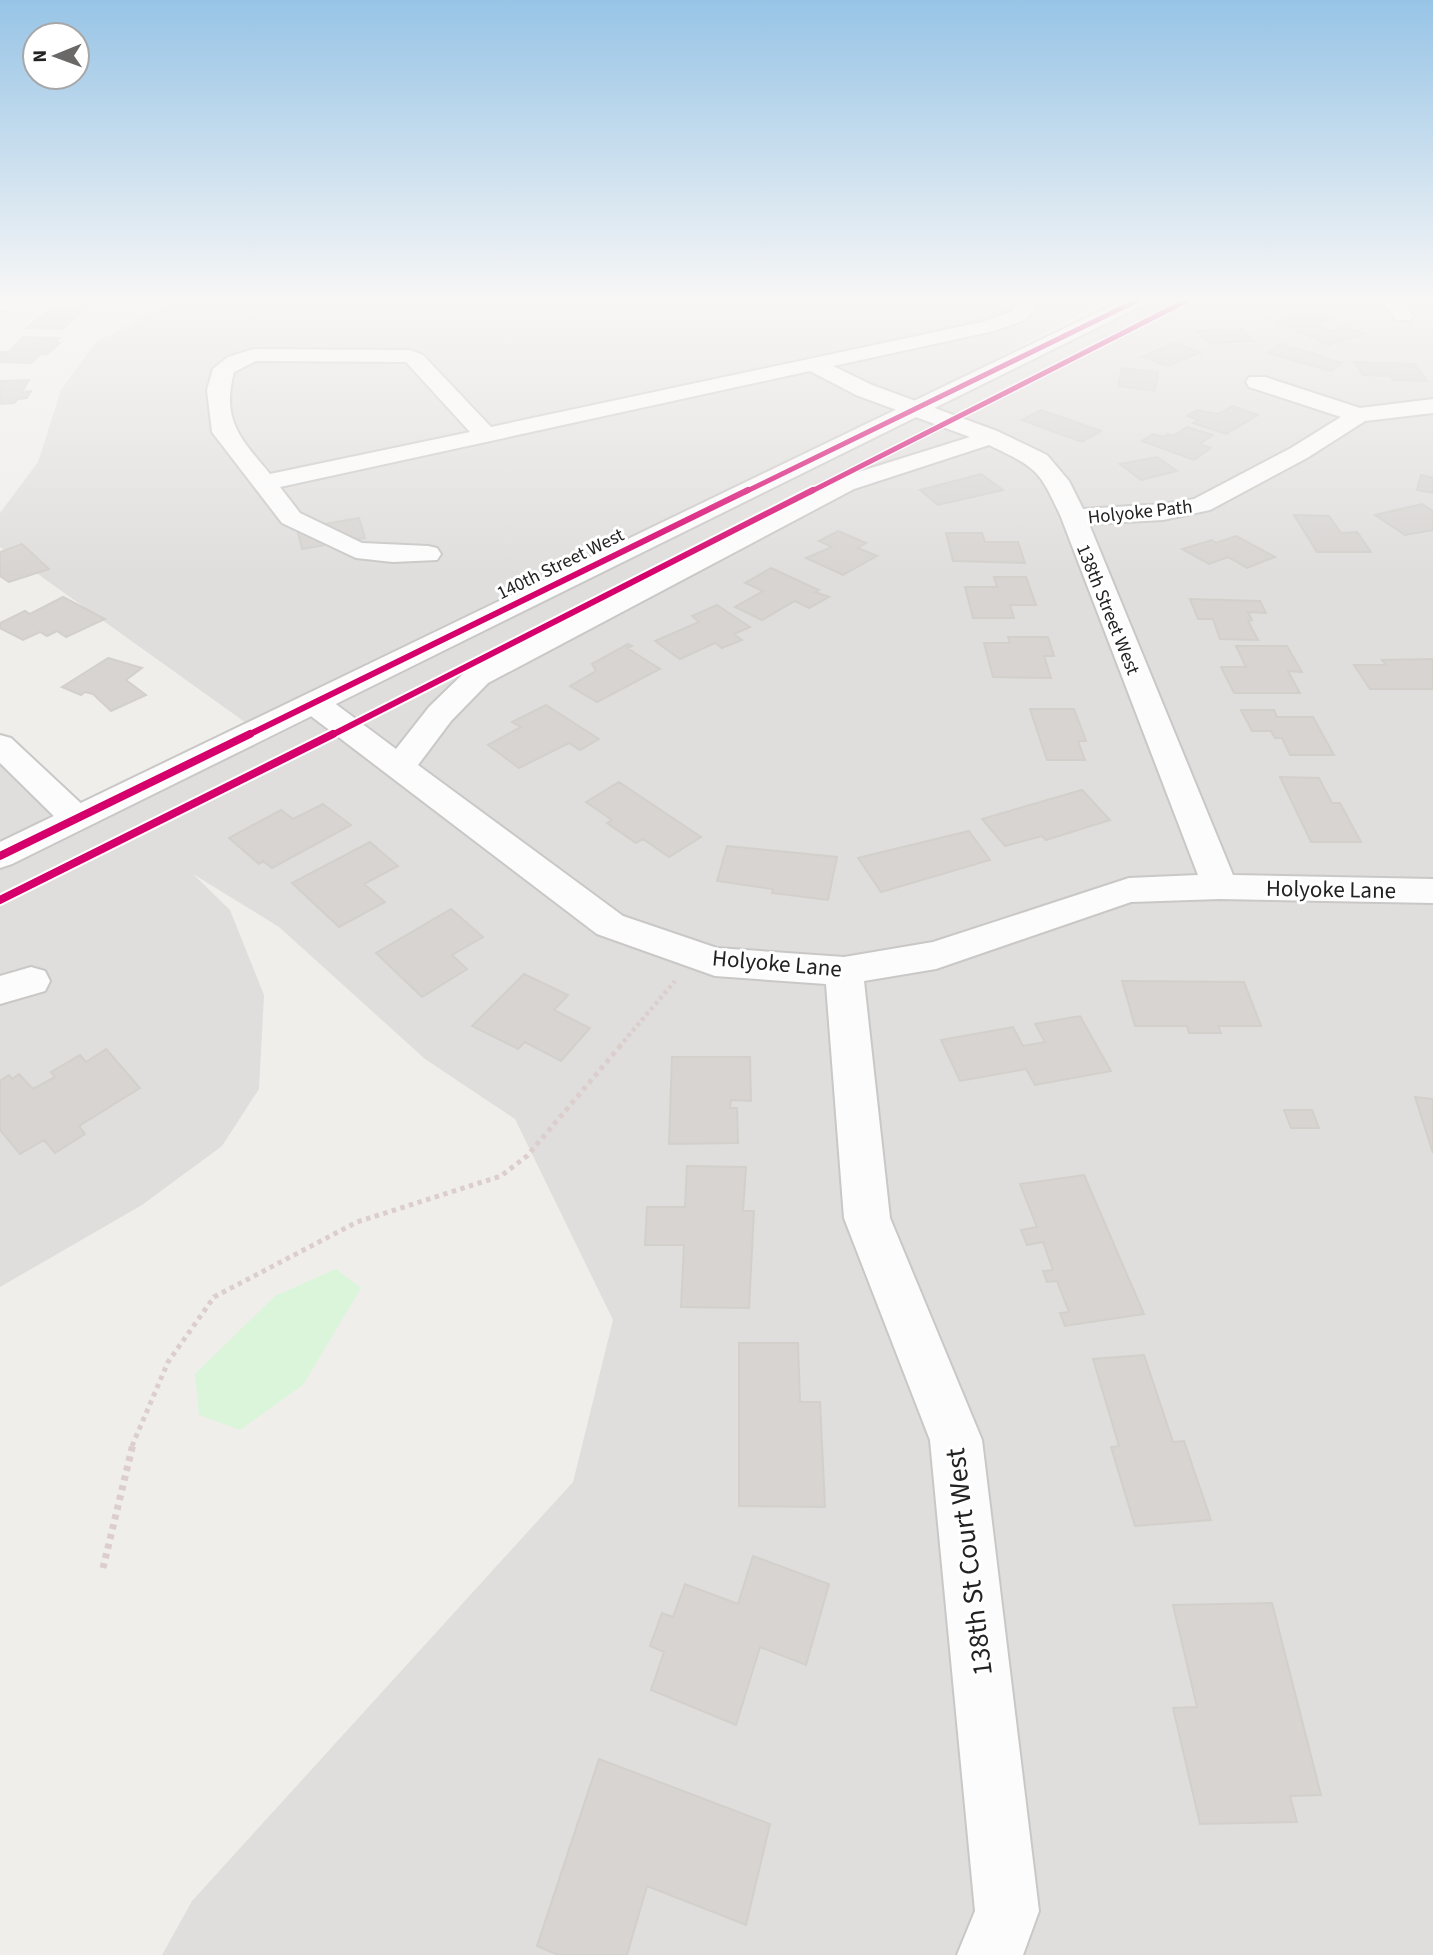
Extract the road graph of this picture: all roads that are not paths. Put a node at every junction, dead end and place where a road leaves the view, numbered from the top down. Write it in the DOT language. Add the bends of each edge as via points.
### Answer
graph roads {
  1 [pos="218,392"];
  2 [pos="447,392"];
  3 [pos="686,392"];
  4 [pos="870,392"];
  5 [pos="950,392"];
  6 [pos="1289,392"];
  7 [pos="1433,406"];
  8 [pos="916,409"];
  9 [pos="1359,415"];
  10 [pos="486,435"];
  11 [pos="989,436"];
  12 [pos="264,483"];
  13 [pos="1074,517"];
  14 [pos="428,554"];
  15 [pos="314,703"];
  16 [pos="0,745"];
  17 [pos="399,767"];
  18 [pos="76,818"];
  19 [pos="0,856"];
  20 [pos="1220,887"];
  21 [pos="1433,891"];
  22 [pos="844,971"];
  23 [pos="990,1955"];
  1 -- 12 [label="street" via="225,432"];
  2 -- 10 [label="street"];
  3 -- 10 [label="street"];
  4 -- 8 [label="street, 138th Street West"];
  5 -- 8 [label="street, 140th Street West"];
  6 -- 9 [label="street"];
  7 -- 9 [label="street, Holyoke Path"];
  8 -- 11 [label="street, 138th Street West"];
  8 -- 15 [label="street, 140th Street West"];
  9 -- 13 [label="street, Holyoke Path" via="1201,505"];
  10 -- 12 [label="street"];
  11 -- 13 [label="street, 138th Street West" via="1039,460 1057,481"];
  11 -- 17 [label="street" via="845,484 477,677 440,714"];
  12 -- 14 [label="street" via="290,518 356,550"];
  13 -- 20 [label="street, 138th Street West"];
  15 -- 17 [label="street, Holyoke Lane"];
  15 -- 18 [label="street, 140th Street West"];
  16 -- 18 [label="street"];
  17 -- 22 [label="street, Holyoke Lane" via="610,925 715,962"];
  18 -- 19 [label="street, 140th Street West"];
  20 -- 21 [label="street, Holyoke Lane"];
  20 -- 22 [label="street, Holyoke Lane" via="1129,890 936,955"];
  22 -- 23 [label="street, 138th St Court West" via="867,1218 956,1440 1007,1912"];
}
